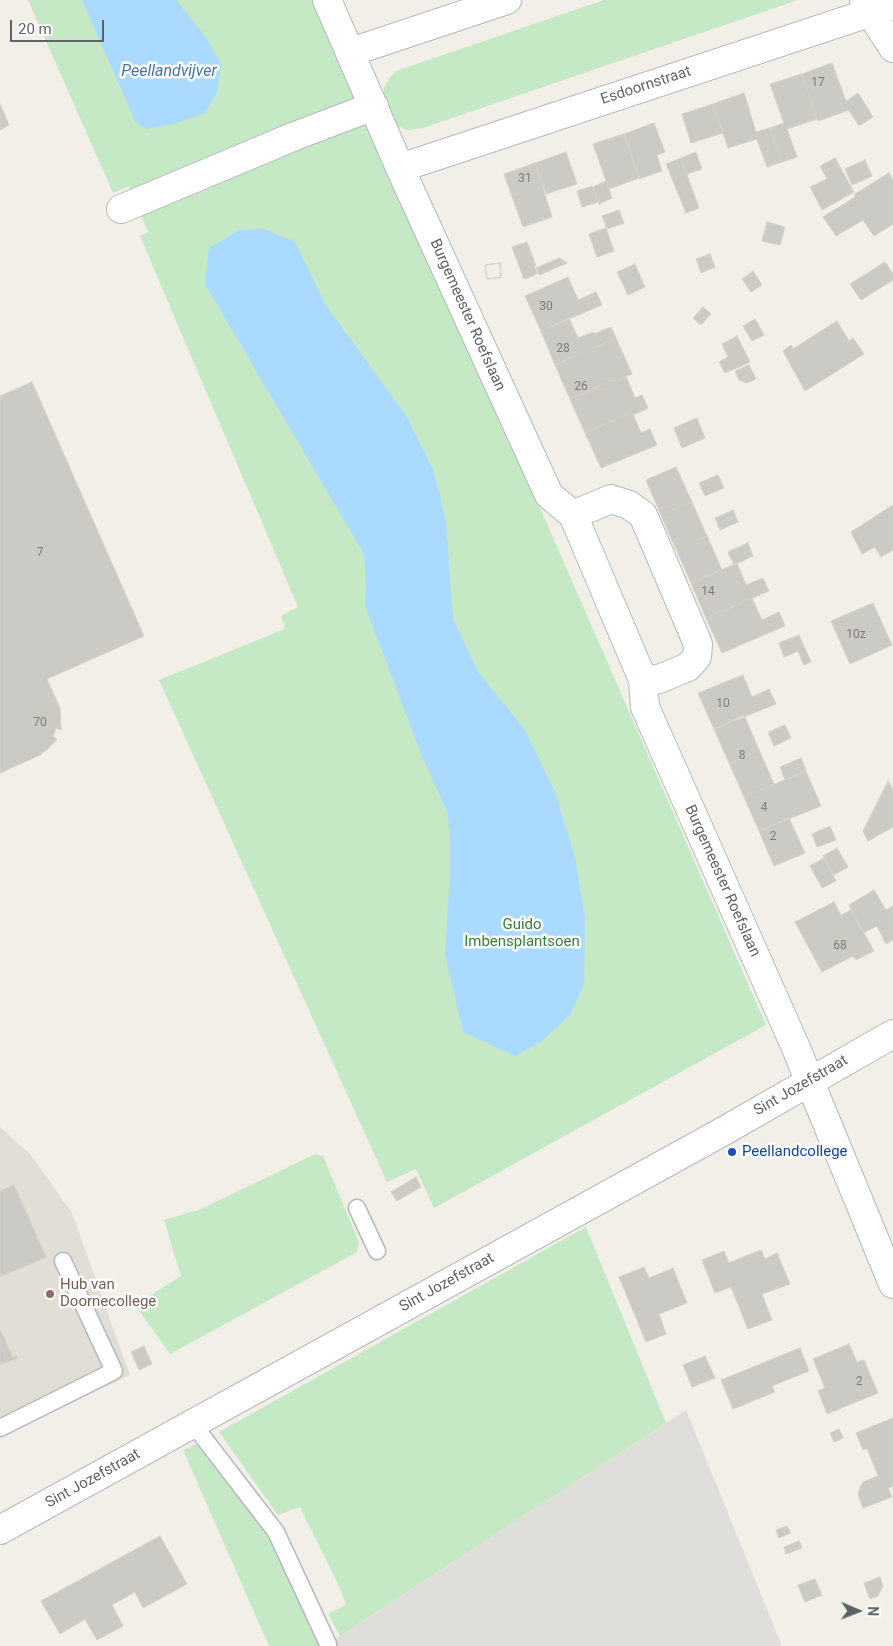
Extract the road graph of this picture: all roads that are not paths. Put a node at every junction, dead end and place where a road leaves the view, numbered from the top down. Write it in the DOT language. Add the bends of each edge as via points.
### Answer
graph roads {
  1 [pos="328,0"];
  2 [pos="507,0"];
  3 [pos="876,6"];
  4 [pos="893,48"];
  5 [pos="350,52"];
  6 [pos="374,106"];
  7 [pos="400,168"];
  8 [pos="121,209"];
  9 [pos="573,515"];
  10 [pos="643,680"];
  11 [pos="893,1034"];
  12 [pos="810,1080"];
  13 [pos="357,1208"];
  14 [pos="376,1251"];
  15 [pos="63,1261"];
  16 [pos="893,1284"];
  17 [pos="192,1424"];
  18 [pos="0,1428"];
  19 [pos="0,1530"];
  20 [pos="328,1644"];
  1 -- 5 [label="street, Burgemeester Roefslaan"];
  2 -- 5 [label="street"];
  3 -- 4 [label="street"];
  3 -- 7 [label="street, Esdoornstraat"];
  5 -- 6 [label="street, Burgemeester Roefslaan"];
  6 -- 7 [label="street, Burgemeester Roefslaan"];
  6 -- 8 [label="street"];
  7 -- 9 [label="street, Burgemeester Roefslaan" via="549,495"];
  9 -- 10 [label="street, Burgemeester Roefslaan"];
  9 -- 10 [label="street" via="611,499 629,504 643,515 698,644 697,657 688,668 659,679"];
  10 -- 12 [label="street, Burgemeester Roefslaan" via="645,707"];
  11 -- 12 [label="street, Sint Jozefstraat"];
  12 -- 16 [label="street, Burgemeester Roefslaan"];
  12 -- 17 [label="street, Sint Jozefstraat" via="722,1132"];
  13 -- 14 [label="lane"];
  15 -- 18 [label="lane" via="114,1372"];
  17 -- 19 [label="street, Sint Jozefstraat"];
  17 -- 20 [label="lane" via="276,1532"];
}
